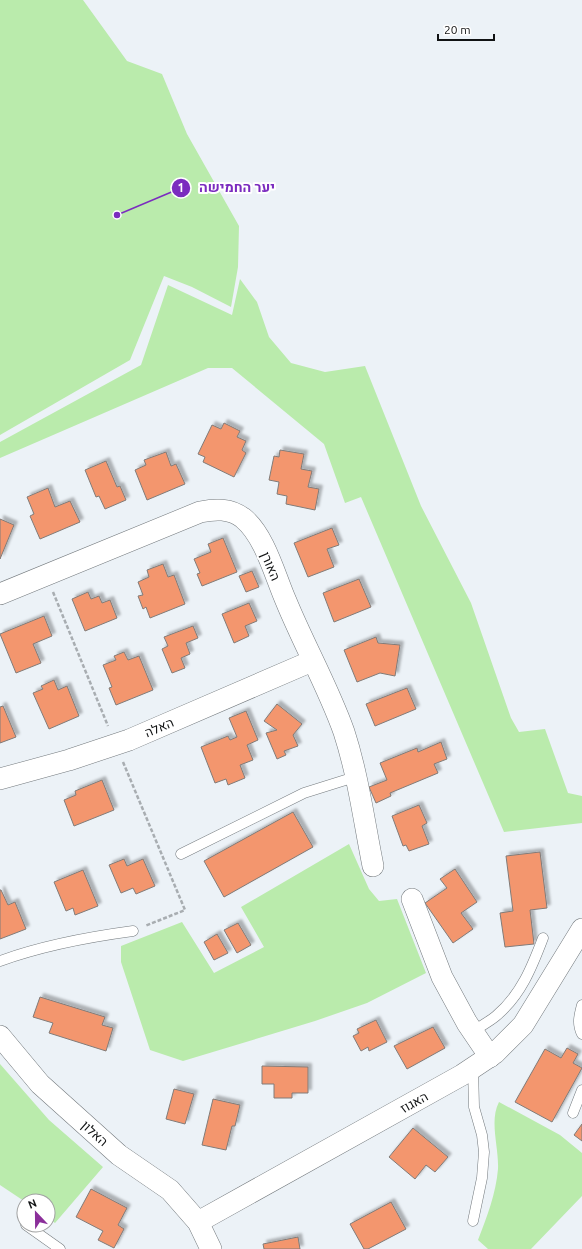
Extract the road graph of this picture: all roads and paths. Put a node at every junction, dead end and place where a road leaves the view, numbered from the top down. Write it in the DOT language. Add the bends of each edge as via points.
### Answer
graph roads {
  1 [pos="0,594"];
  2 [pos="312,661"];
  3 [pos="355,777"];
  4 [pos="0,779"];
  5 [pos="181,854"];
  6 [pos="373,866"];
  7 [pos="412,899"];
  8 [pos="185,910"];
  9 [pos="582,929"];
  10 [pos="133,931"];
  11 [pos="543,938"];
  12 [pos="0,961"];
  13 [pos="582,1005"];
  14 [pos="473,1032"];
  15 [pos="582,1034"];
  16 [pos="0,1036"];
  17 [pos="490,1057"];
  18 [pos="473,1068"];
  19 [pos="582,1090"];
  20 [pos="573,1113"];
  21 [pos="474,1221"];
  22 [pos="198,1222"];
  23 [pos="37,1233"];
  24 [pos="60,1249"];
  25 [pos="211,1249"];
  1 -- 2 [label="street, האורן" via="200,512 226,510 242,517 260,540"];
  2 -- 3 [label="street, האורן" via="339,719"];
  2 -- 4 [label="street, האלה" via="129,740"];
  3 -- 5 [label="lane" via="304,793"];
  3 -- 6 [label="street, האורן"];
  7 -- 14 [label="street" via="442,977"];
  8 -- 10 [label="path"];
  9 -- 17 [label="street, האגוז" via="523,1025"];
  10 -- 12 [label="lane" via="65,942"];
  11 -- 14 [label="lane" via="531,969 516,994 495,1017"];
  13 -- 15 [label="lane" via="579,1027"];
  14 -- 17 [label="street"];
  16 -- 22 [label="street, האלון" via="40,1084 119,1155 170,1190"];
  17 -- 18 [label="street, האגוז"];
  18 -- 21 [label="lane" via="474,1107 484,1152"];
  18 -- 22 [label="street, האגוז"];
  19 -- 20 [label="lane"];
  22 -- 25 [label="street, האלון"];
  23 -- 24 [label="lane"];
}
